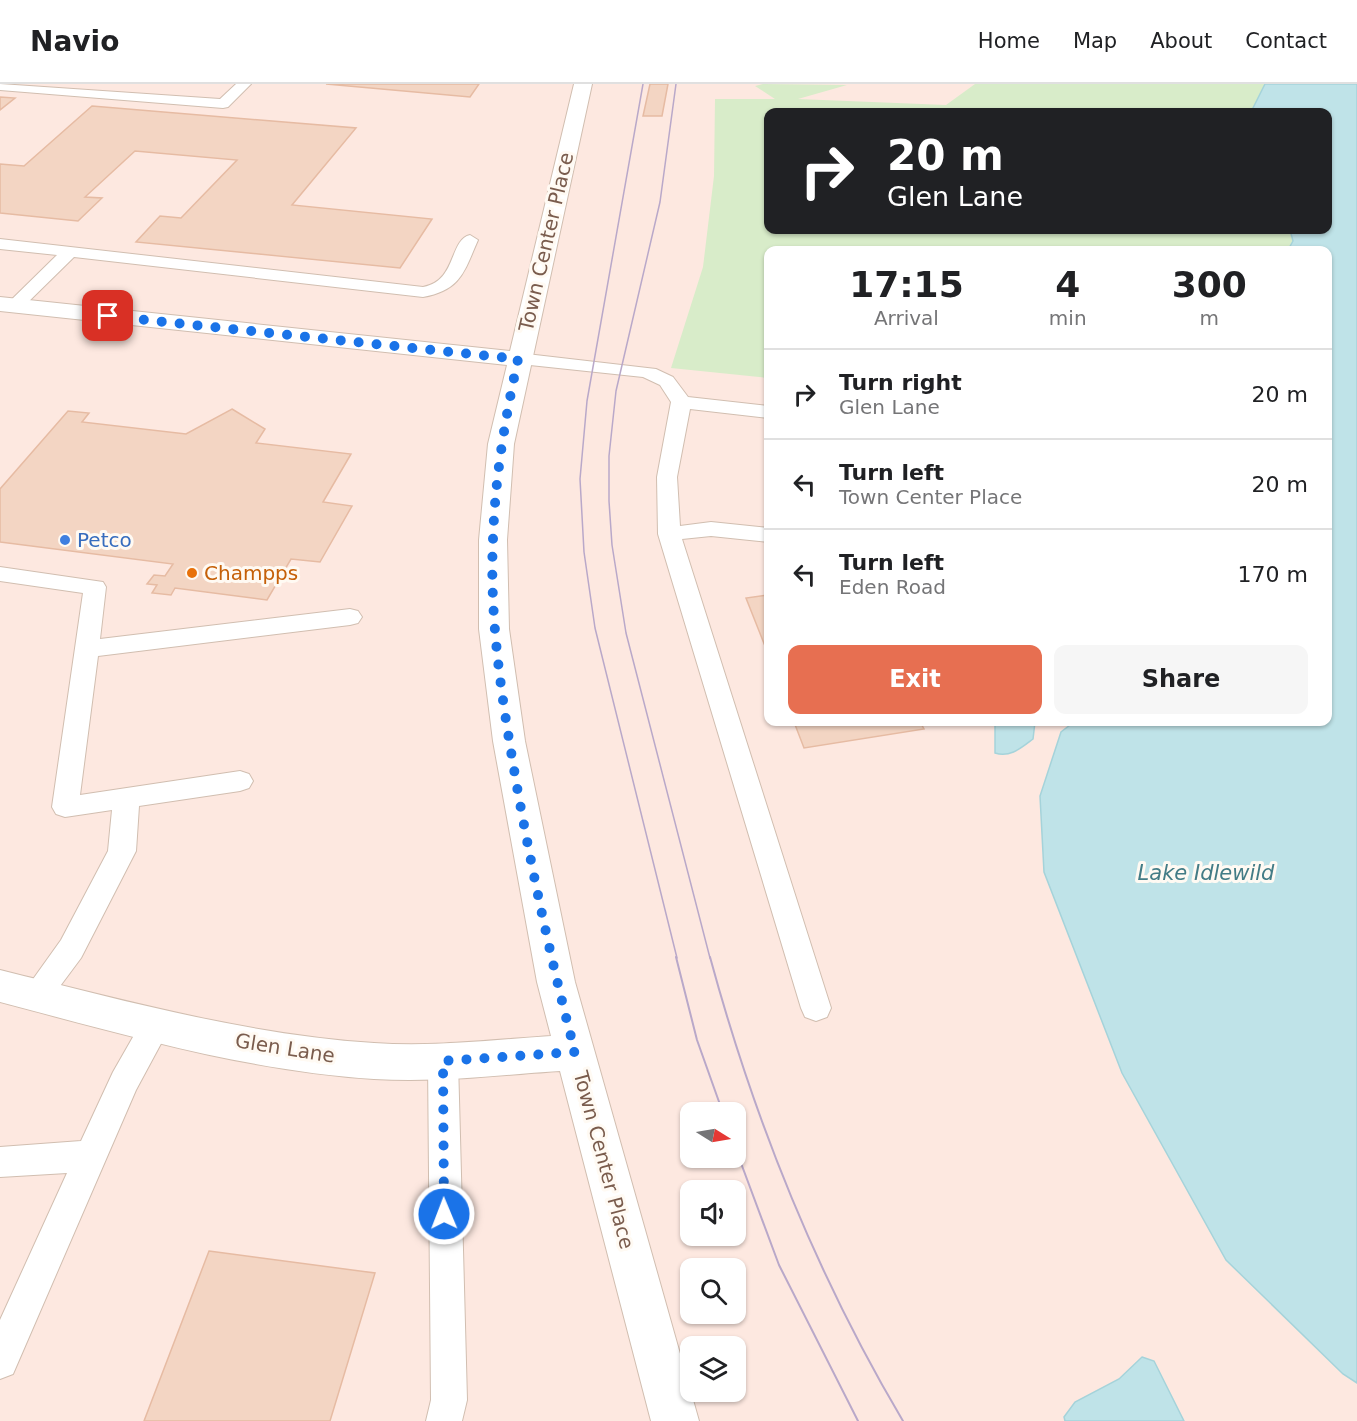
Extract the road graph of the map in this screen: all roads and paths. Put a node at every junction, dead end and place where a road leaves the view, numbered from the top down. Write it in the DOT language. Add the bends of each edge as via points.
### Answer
graph roads {
  1 [pos="244,84"];
  2 [pos="583,84"];
  3 [pos="0,86"];
  4 [pos="470,240"];
  5 [pos="0,244"];
  6 [pos="69,253"];
  7 [pos="7,305"];
  8 [pos="518,359"];
  9 [pos="681,402"];
  10 [pos="764,412"];
  11 [pos="669,534"];
  12 [pos="764,535"];
  13 [pos="0,574"];
  14 [pos="350,616"];
  15 [pos="87,649"];
  16 [pos="240,781"];
  17 [pos="126,798"];
  18 [pos="0,986"];
  19 [pos="36,996"];
  20 [pos="816,1008"];
  21 [pos="156,1025"];
  22 [pos="575,1052"];
  23 [pos="443,1061"];
  24 [pos="92,1156"];
  25 [pos="0,1162"];
  26 [pos="0,1361"];
  27 [pos="444,1421"];
  28 [pos="675,1421"];
  1 -- 3 [label="lane" via="223,104"];
  2 -- 8 [label="street, Town Center Place"];
  4 -- 6 [label="lane" via="449,285 440,291 423,292"];
  5 -- 6 [label="lane"];
  6 -- 7 [label="lane"];
  7 -- 8 [label="street"];
  8 -- 9 [label="lane" via="661,376 674,386"];
  8 -- 22 [label="street, Town Center Place" via="501,444 493,540 494,629 526,835 556,982"];
  9 -- 10 [label="lane"];
  9 -- 11 [label="lane" via="667,477"];
  11 -- 12 [label="lane" via="711,529"];
  11 -- 20 [label="lane"];
  13 -- 15 [label="lane" via="95,586"];
  14 -- 15 [label="lane"];
  15 -- 17 [label="lane" via="65,807"];
  16 -- 17 [label="lane"];
  17 -- 19 [label="lane" via="122,851 71,949"];
  18 -- 19 [label="street, Glen Lane"];
  19 -- 21 [label="street, Glen Lane"];
  21 -- 23 [label="street, Glen Lane" via="305,1054 375,1061"];
  21 -- 24 [label="lane" via="124,1082"];
  22 -- 23 [label="street, Glen Lane"];
  22 -- 28 [label="street, Town Center Place"];
  23 -- 27 [label="lane" via="449,1400"];
  24 -- 25 [label="lane"];
  24 -- 26 [label="lane"];
}
